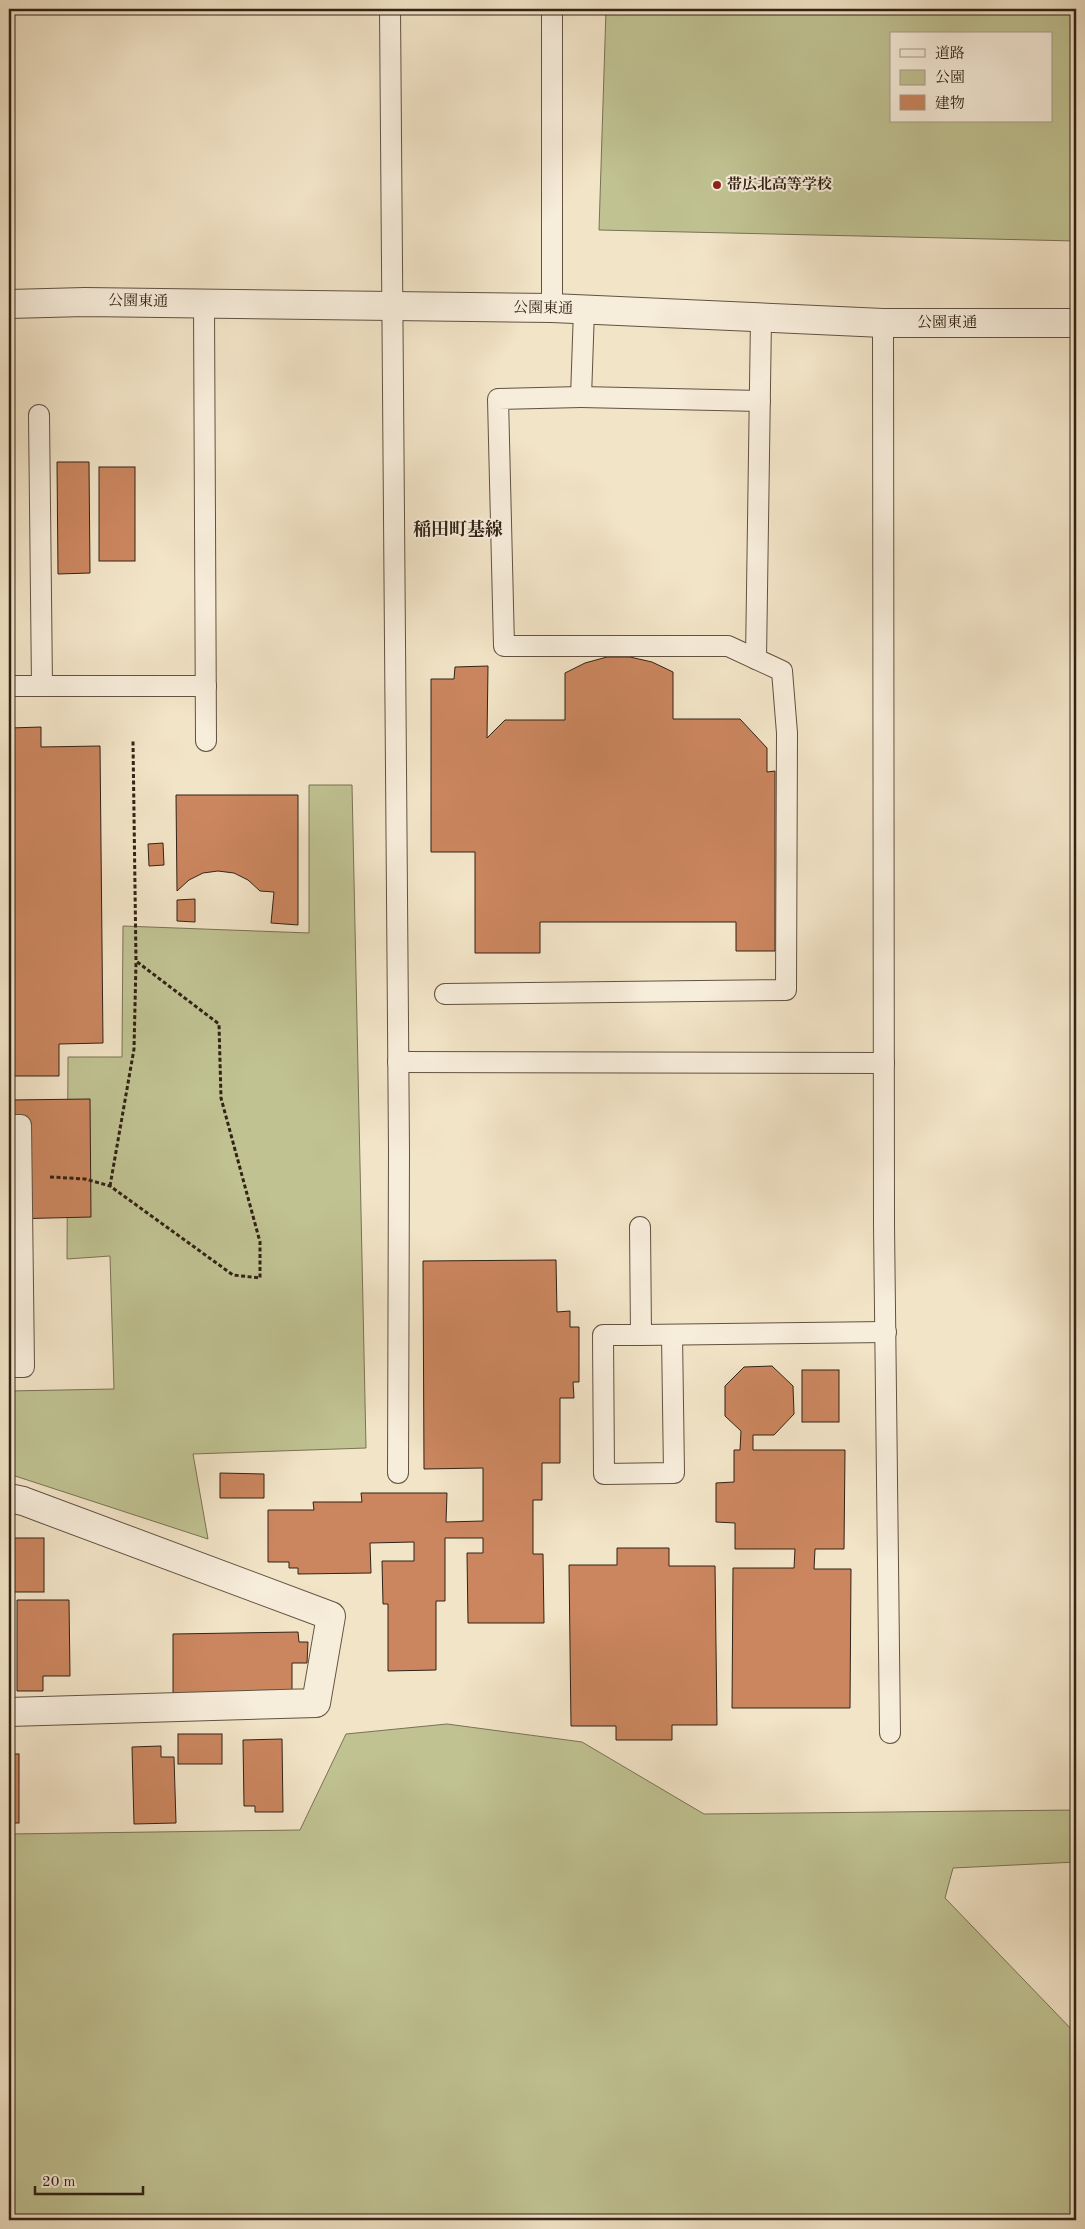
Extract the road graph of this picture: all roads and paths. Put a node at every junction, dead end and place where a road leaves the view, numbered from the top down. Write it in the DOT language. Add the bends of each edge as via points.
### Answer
graph roads {
  1 [pos="390,9"];
  2 [pos="552,9"];
  3 [pos="9,304"];
  4 [pos="204,304"];
  5 [pos="393,306"];
  6 [pos="552,308"];
  7 [pos="584,310"];
  8 [pos="761,318"];
  9 [pos="883,323"];
  10 [pos="1076,323"];
  11 [pos="581,398"];
  12 [pos="760,401"];
  13 [pos="39,414"];
  14 [pos="756,660"];
  15 [pos="9,686"];
  16 [pos="42,686"];
  17 [pos="206,686"];
  18 [pos="133,741"];
  19 [pos="206,741"];
  20 [pos="136,961"];
  21 [pos="445,994"];
  22 [pos="398,1062"];
  23 [pos="884,1064"];
  24 [pos="9,1126"];
  25 [pos="22,1175"];
  26 [pos="110,1186"];
  27 [pos="640,1227"];
  28 [pos="886,1332"];
  29 [pos="672,1334"];
  30 [pos="641,1335"];
  31 [pos="9,1368"];
  32 [pos="398,1473"];
  33 [pos="9,1498"];
  34 [pos="9,1712"];
  35 [pos="890,1733"];
  1 -- 5 [label="lane"];
  2 -- 6 [label="lane"];
  3 -- 4 [label="street, 公園東通"];
  4 -- 5 [label="street, 公園東通"];
  4 -- 17 [label="lane"];
  5 -- 6 [label="street, 公園東通"];
  5 -- 22 [label="lane"];
  6 -- 7 [label="street, 公園東通"];
  7 -- 8 [label="street, 公園東通"];
  7 -- 11 [label="lane"];
  8 -- 9 [label="street, 公園東通"];
  8 -- 12 [label="lane"];
  9 -- 10 [label="street, 公園東通"];
  9 -- 23 [label="lane"];
  11 -- 12 [label="lane"];
  11 -- 14 [label="lane" via="498,399 504,646 728,646"];
  12 -- 14 [label="lane"];
  13 -- 16 [label="lane"];
  14 -- 21 [label="lane" via="782,672 787,733 786,990"];
  15 -- 16 [label="lane"];
  16 -- 17 [label="lane"];
  17 -- 19 [label="lane"];
  18 -- 20 [label="path"];
  20 -- 26 [label="path" via="134,1049"];
  20 -- 26 [label="path" via="219,1024 221,1098 260,1242 260,1278 233,1275"];
  22 -- 23 [label="lane"];
  22 -- 32 [label="lane"];
  23 -- 28 [label="lane"];
  24 -- 25 [label="lane" via="22,1125"];
  25 -- 26 [label="path" via="85,1179"];
  25 -- 31 [label="lane" via="24,1367"];
  27 -- 30 [label="lane"];
  28 -- 29 [label="lane"];
  28 -- 35 [label="lane"];
  29 -- 30 [label="lane"];
  29 -- 30 [label="lane" via="674,1473 604,1474 603,1336"];
  33 -- 34 [label="street" via="331,1616 316,1703"];
}
